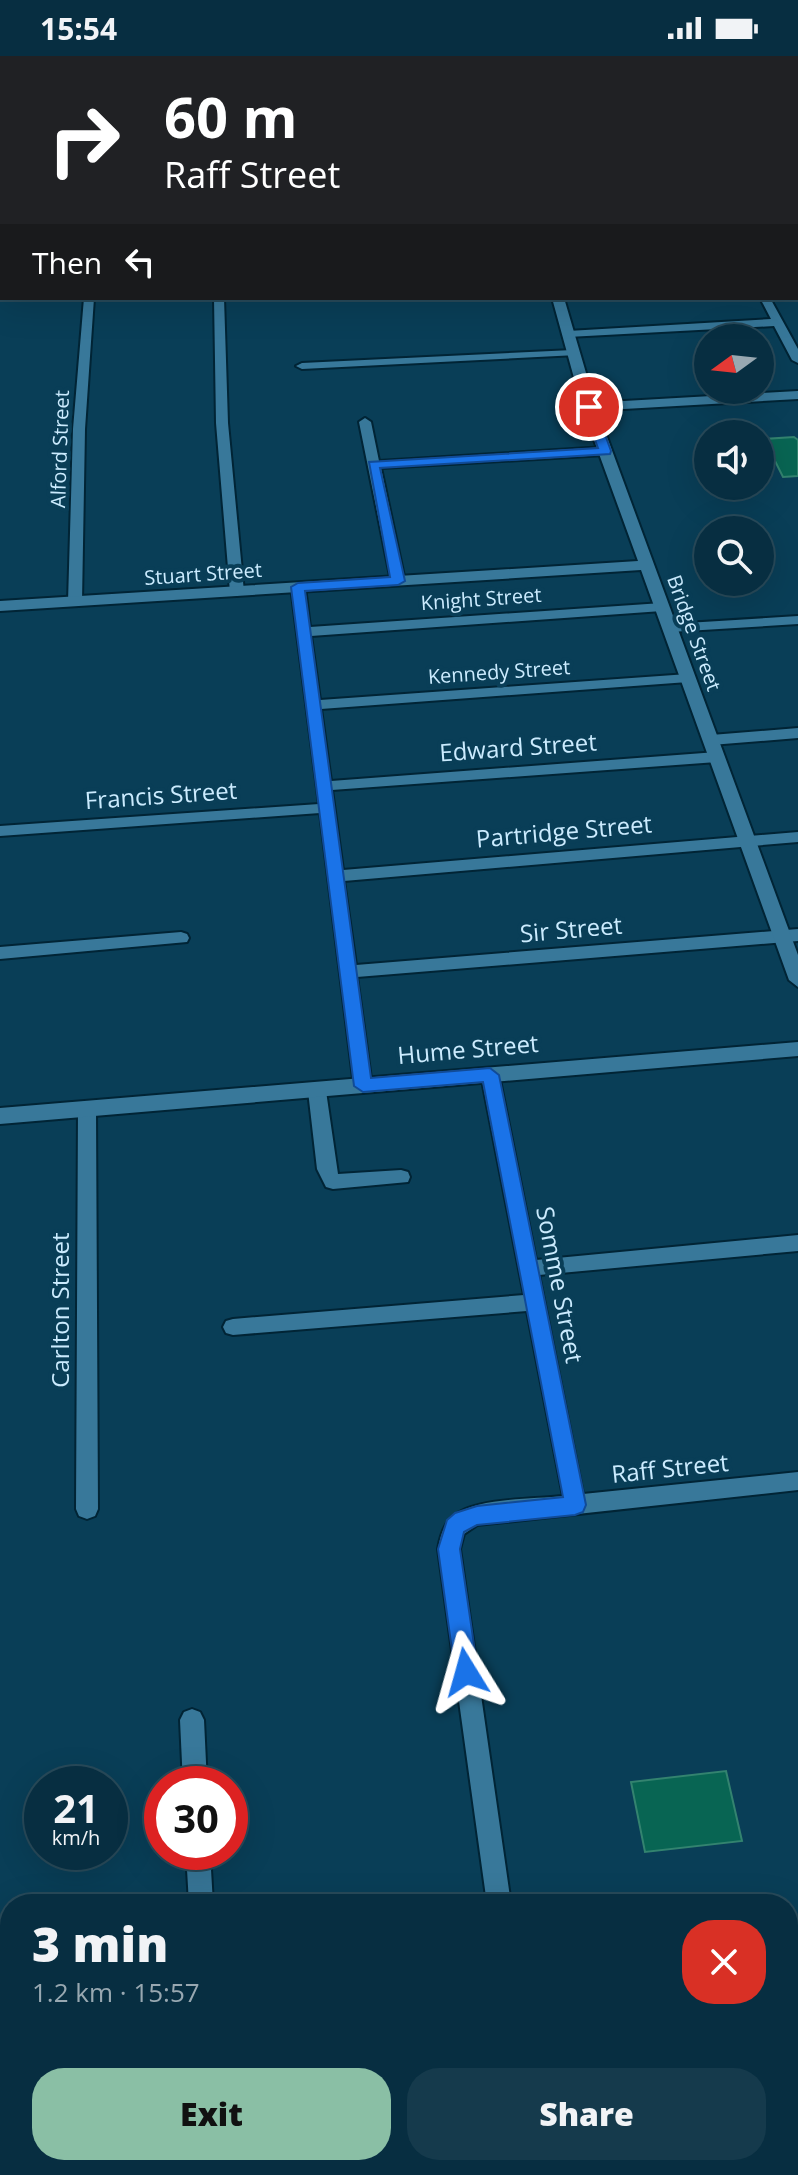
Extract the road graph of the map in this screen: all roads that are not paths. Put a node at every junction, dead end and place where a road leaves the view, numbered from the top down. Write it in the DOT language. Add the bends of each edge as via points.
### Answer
graph roads {
  1 [pos="89,300"];
  2 [pos="219,300"];
  3 [pos="559,300"];
  4 [pos="766,300"];
  5 [pos="778,322"];
  6 [pos="568,334"];
  7 [pos="573,353"];
  8 [pos="798,360"];
  9 [pos="302,366"];
  10 [pos="798,395"];
  11 [pos="589,407"];
  12 [pos="365,422"];
  13 [pos="605,451"];
  14 [pos="373,465"];
  15 [pos="647,565"];
  16 [pos="398,581"];
  17 [pos="298,587"];
  18 [pos="237,592"];
  19 [pos="75,602"];
  20 [pos="0,606"];
  21 [pos="662,607"];
  22 [pos="798,620"];
  23 [pos="670,628"];
  24 [pos="304,632"];
  25 [pos="688,678"];
  26 [pos="313,705"];
  27 [pos="798,733"];
  28 [pos="711,740"];
  29 [pos="717,757"];
  30 [pos="323,786"];
  31 [pos="326,808"];
  32 [pos="0,831"];
  33 [pos="798,837"];
  34 [pos="747,841"];
  35 [pos="335,876"];
  36 [pos="790,935"];
  37 [pos="181,938"];
  38 [pos="0,953"];
  39 [pos="347,972"];
  40 [pos="798,980"];
  41 [pos="798,1049"];
  42 [pos="490,1075"];
  43 [pos="363,1086"];
  44 [pos="317,1091"];
  45 [pos="87,1110"];
  46 [pos="0,1116"];
  47 [pos="401,1177"];
  48 [pos="798,1243"];
  49 [pos="529,1268"];
  50 [pos="536,1302"];
  51 [pos="233,1327"];
  52 [pos="798,1481"];
  53 [pos="575,1505"];
  54 [pos="87,1509"];
  55 [pos="192,1720"];
  56 [pos="194,1766"];
  57 [pos="199,1870"];
  58 [pos="200,1894"];
  59 [pos="498,1894"];
  1 -- 19 [label="street, Alford Street"];
  2 -- 18 [label="street" via="222,423"];
  3 -- 6 [label="street, Bridge Street"];
  4 -- 5 [label="street"];
  5 -- 6 [label="street"];
  5 -- 8 [label="street"];
  6 -- 7 [label="street, Bridge Street"];
  7 -- 9 [label="street"];
  7 -- 11 [label="street, Bridge Street"];
  10 -- 11 [label="street"];
  11 -- 13 [label="street, Bridge Street"];
  12 -- 14 [label="street"];
  13 -- 14 [label="street"];
  13 -- 15 [label="street, Bridge Street"];
  14 -- 16 [label="street"];
  15 -- 16 [label="street, Stuart Street"];
  15 -- 21 [label="street, Bridge Street"];
  16 -- 17 [label="street, Stuart Street"];
  17 -- 18 [label="street, Stuart Street"];
  17 -- 24 [label="street"];
  18 -- 19 [label="street, Stuart Street"];
  19 -- 20 [label="street, Stuart Street"];
  21 -- 23 [label="street, Bridge Street"];
  21 -- 24 [label="street, Knight Street"];
  22 -- 23 [label="street"];
  23 -- 25 [label="street, Bridge Street"];
  24 -- 26 [label="street"];
  25 -- 26 [label="street, Kennedy Street"];
  25 -- 28 [label="street, Bridge Street"];
  26 -- 30 [label="street"];
  27 -- 28 [label="street"];
  28 -- 29 [label="street, Bridge Street"];
  29 -- 30 [label="street, Edward Street"];
  29 -- 34 [label="street, Bridge Street"];
  30 -- 31 [label="street"];
  31 -- 32 [label="street, Francis Street"];
  31 -- 35 [label="street"];
  33 -- 34 [label="street, Partridge Street"];
  34 -- 35 [label="street, Partridge Street"];
  34 -- 36 [label="street, Bridge Street"];
  35 -- 39 [label="street"];
  36 -- 39 [label="street, Sir Street"];
  36 -- 40 [label="street, Bridge Street"];
  37 -- 38 [label="street"];
  39 -- 43 [label="street"];
  41 -- 42 [label="street, Hume Street"];
  42 -- 43 [label="street, Hume Street"];
  42 -- 49 [label="street, Somme Street"];
  43 -- 44 [label="street, Hume Street"];
  44 -- 45 [label="street, Hume Street"];
  44 -- 47 [label="street" via="326,1169 333,1182"];
  45 -- 46 [label="street, Hume Street"];
  45 -- 54 [label="street, Carlton Street"];
  48 -- 49 [label="street"];
  49 -- 50 [label="street, Somme Street"];
  50 -- 51 [label="street"];
  50 -- 53 [label="street, Somme Street"];
  52 -- 53 [label="street, Raff Street"];
  53 -- 59 [label="street, Raff Street" via="477,1515 455,1527 449,1549"];
  55 -- 56 [label="street"];
  57 -- 58 [label="street"];
}
